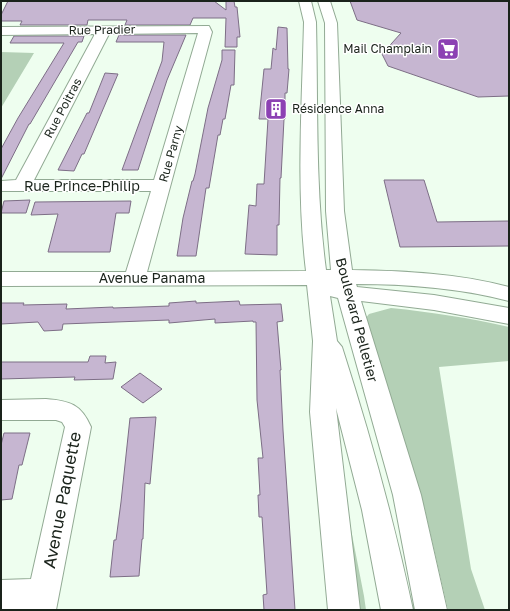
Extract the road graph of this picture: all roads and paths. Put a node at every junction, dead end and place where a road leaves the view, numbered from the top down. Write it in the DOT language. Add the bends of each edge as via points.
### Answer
graph roads {
  1 [pos="305,1"];
  2 [pos="324,1"];
  3 [pos="204,29"];
  4 [pos="104,30"];
  5 [pos="1,31"];
  6 [pos="162,185"];
  7 [pos="1,186"];
  8 [pos="22,186"];
  9 [pos="135,278"];
  10 [pos="1,279"];
  11 [pos="313,280"];
  12 [pos="345,285"];
  13 [pos="509,294"];
  14 [pos="509,316"];
  15 [pos="323,327"];
  16 [pos="1,410"];
  17 [pos="1,595"];
  18 [pos="42,602"];
  19 [pos="344,610"];
  20 [pos="397,610"];
  21 [pos="431,610"];
  1 -- 11 [label="street, Boulevard Pelletier" via="310,22"];
  2 -- 12 [label="street, Boulevard Pelletier" via="331,23 335,211"];
  3 -- 4 [label="street, Rue Pradier"];
  3 -- 6 [label="street, Rue Parny"];
  4 -- 5 [label="street, Rue Pradier"];
  4 -- 8 [label="street, Rue Poitras"];
  6 -- 8 [label="street, Rue Prince-Philip"];
  6 -- 9 [label="street, Rue Parny"];
  7 -- 8 [label="street, Rue Prince-Philip"];
  9 -- 10 [label="street, Avenue Panama"];
  9 -- 11 [label="street, Avenue Panama"];
  11 -- 12 [label="street, Avenue Panama"];
  11 -- 15 [label="street, Boulevard Pelletier"];
  12 -- 13 [label="street, Avenue Panama" via="422,278"];
  12 -- 14 [label="street, Avenue Panama" via="362,296 422,301"];
  12 -- 21 [label="street, Boulevard Pelletier" via="407,495"];
  15 -- 19 [label="street, Boulevard Pelletier" via="323,412"];
  15 -- 20 [label="street, Boulevard Pelletier" via="350,414 388,563"];
  16 -- 18 [label="street, Avenue Paquette" via="57,410 68,414 78,426"];
  17 -- 18 [label="street"];
}
